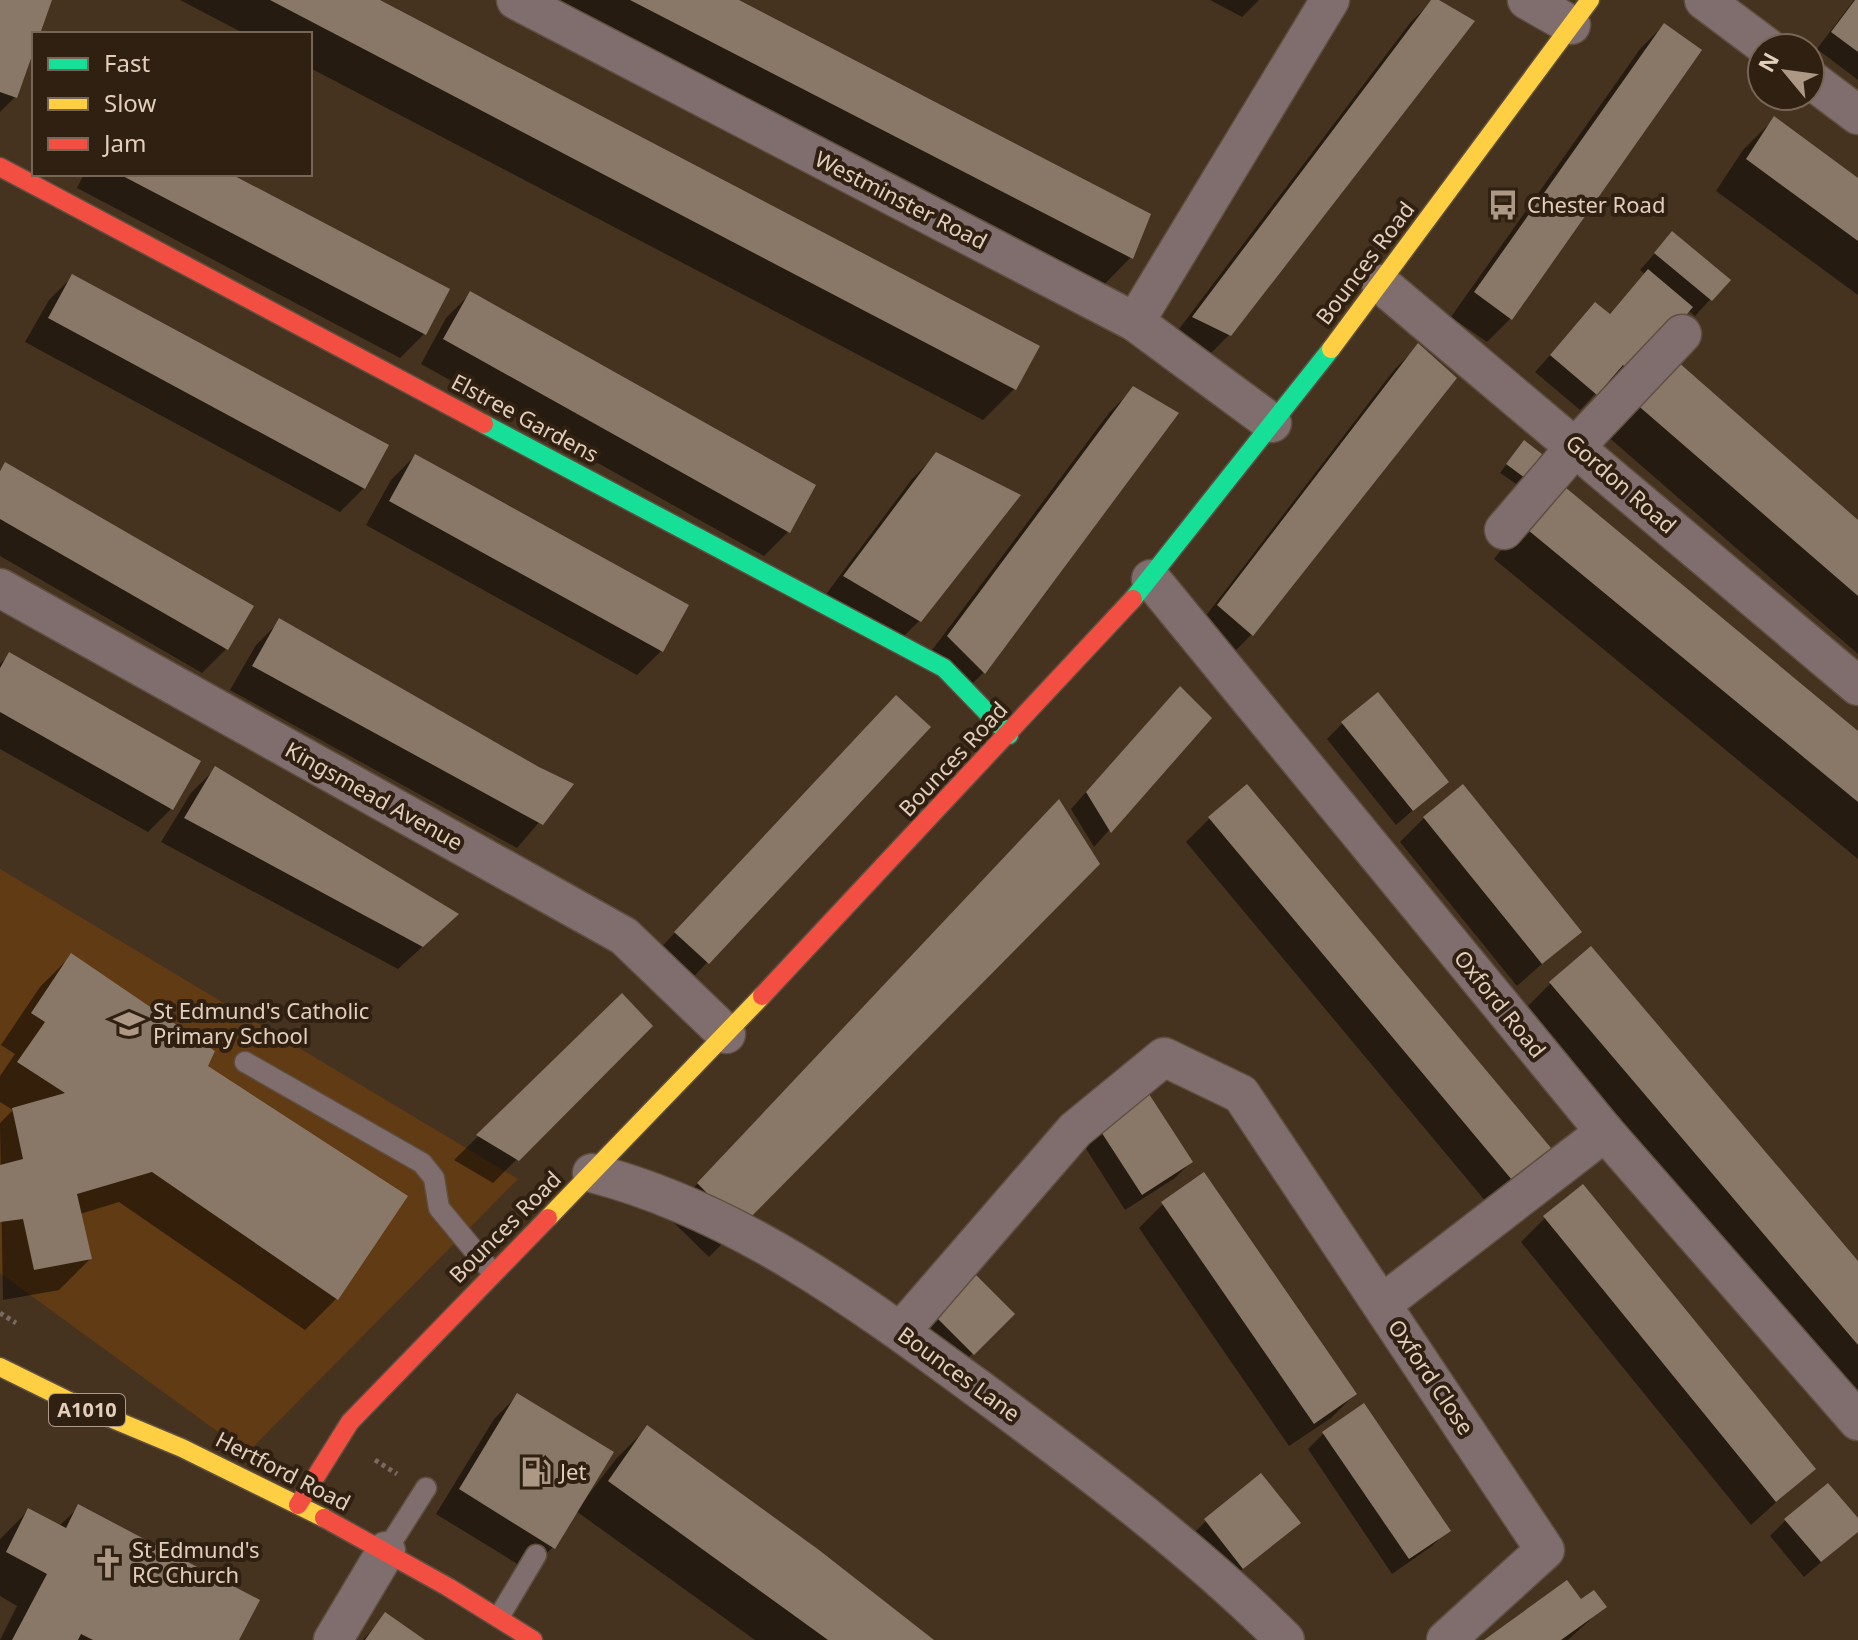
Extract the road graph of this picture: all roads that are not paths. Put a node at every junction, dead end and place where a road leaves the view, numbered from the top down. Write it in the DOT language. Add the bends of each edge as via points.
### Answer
graph roads {
  1 [pos="516,0"];
  2 [pos="1330,0"];
  3 [pos="1527,0"];
  4 [pos="1704,0"];
  5 [pos="1581,12"];
  6 [pos="1747,32"];
  7 [pos="1826,91"];
  8 [pos="1858,115"];
  9 [pos="0,167"];
  10 [pos="1381,284"];
  11 [pos="1135,322"];
  12 [pos="1682,334"];
  13 [pos="1272,423"];
  14 [pos="1577,445"];
  15 [pos="1504,530"];
  16 [pos="1151,579"];
  17 [pos="0,588"];
  18 [pos="1858,686"];
  19 [pos="1009,735"];
  20 [pos="726,1034"];
  21 [pos="245,1062"];
  22 [pos="1605,1132"];
  23 [pos="592,1173"];
  24 [pos="492,1272"];
  25 [pos="1382,1304"];
  26 [pos="901,1331"];
  27 [pos="0,1367"];
  28 [pos="1858,1421"];
  29 [pos="426,1488"];
  30 [pos="298,1505"];
  31 [pos="386,1551"];
  32 [pos="536,1555"];
  33 [pos="499,1617"];
  34 [pos="333,1640"];
  35 [pos="533,1640"];
  36 [pos="1285,1640"];
  37 [pos="1446,1640"];
  1 -- 11 [label="street, Westminster Road"];
  2 -- 11 [label="street"];
  3 -- 5 [label="street"];
  4 -- 6 [label="street"];
  5 -- 10 [label="street, Bounces Road"];
  7 -- 8 [label="street"];
  9 -- 19 [label="street, Elstree Gardens" via="944,668"];
  10 -- 13 [label="street, Bounces Road"];
  10 -- 14 [label="street, Gordon Road"];
  11 -- 13 [label="street, Westminster Road"];
  12 -- 14 [label="street"];
  13 -- 16 [label="street, Bounces Road"];
  14 -- 15 [label="street"];
  14 -- 18 [label="street, Gordon Road"];
  16 -- 19 [label="street, Bounces Road"];
  16 -- 22 [label="street, Oxford Road"];
  17 -- 20 [label="street, Kingsmead Avenue" via="624,936"];
  19 -- 20 [label="street, Bounces Road"];
  20 -- 23 [label="street, Bounces Road"];
  21 -- 24 [label="lane" via="422,1163 434,1178 439,1208"];
  22 -- 25 [label="street"];
  22 -- 28 [label="street, Oxford Road"];
  23 -- 24 [label="street, Bounces Road"];
  23 -- 26 [label="street, Bounces Lane" via="641,1185 725,1223"];
  24 -- 30 [label="street, Bounces Road" via="350,1422"];
  25 -- 26 [label="street, Oxford Close" via="1241,1094 1164,1057 1075,1130"];
  25 -- 37 [label="street, Oxford Close" via="1545,1550"];
  26 -- 36 [label="street, Bounces Lane" via="1065,1452 1247,1602"];
  27 -- 30 [label="street, Hertford Road / A1010"];
  29 -- 31 [label="lane"];
  30 -- 31 [label="street, Hertford Road / A1010"];
  31 -- 33 [label="street, Hertford Road / A1010"];
  31 -- 34 [label="street"];
  32 -- 33 [label="lane"];
  33 -- 35 [label="street, Hertford Road / A1010"];
}
